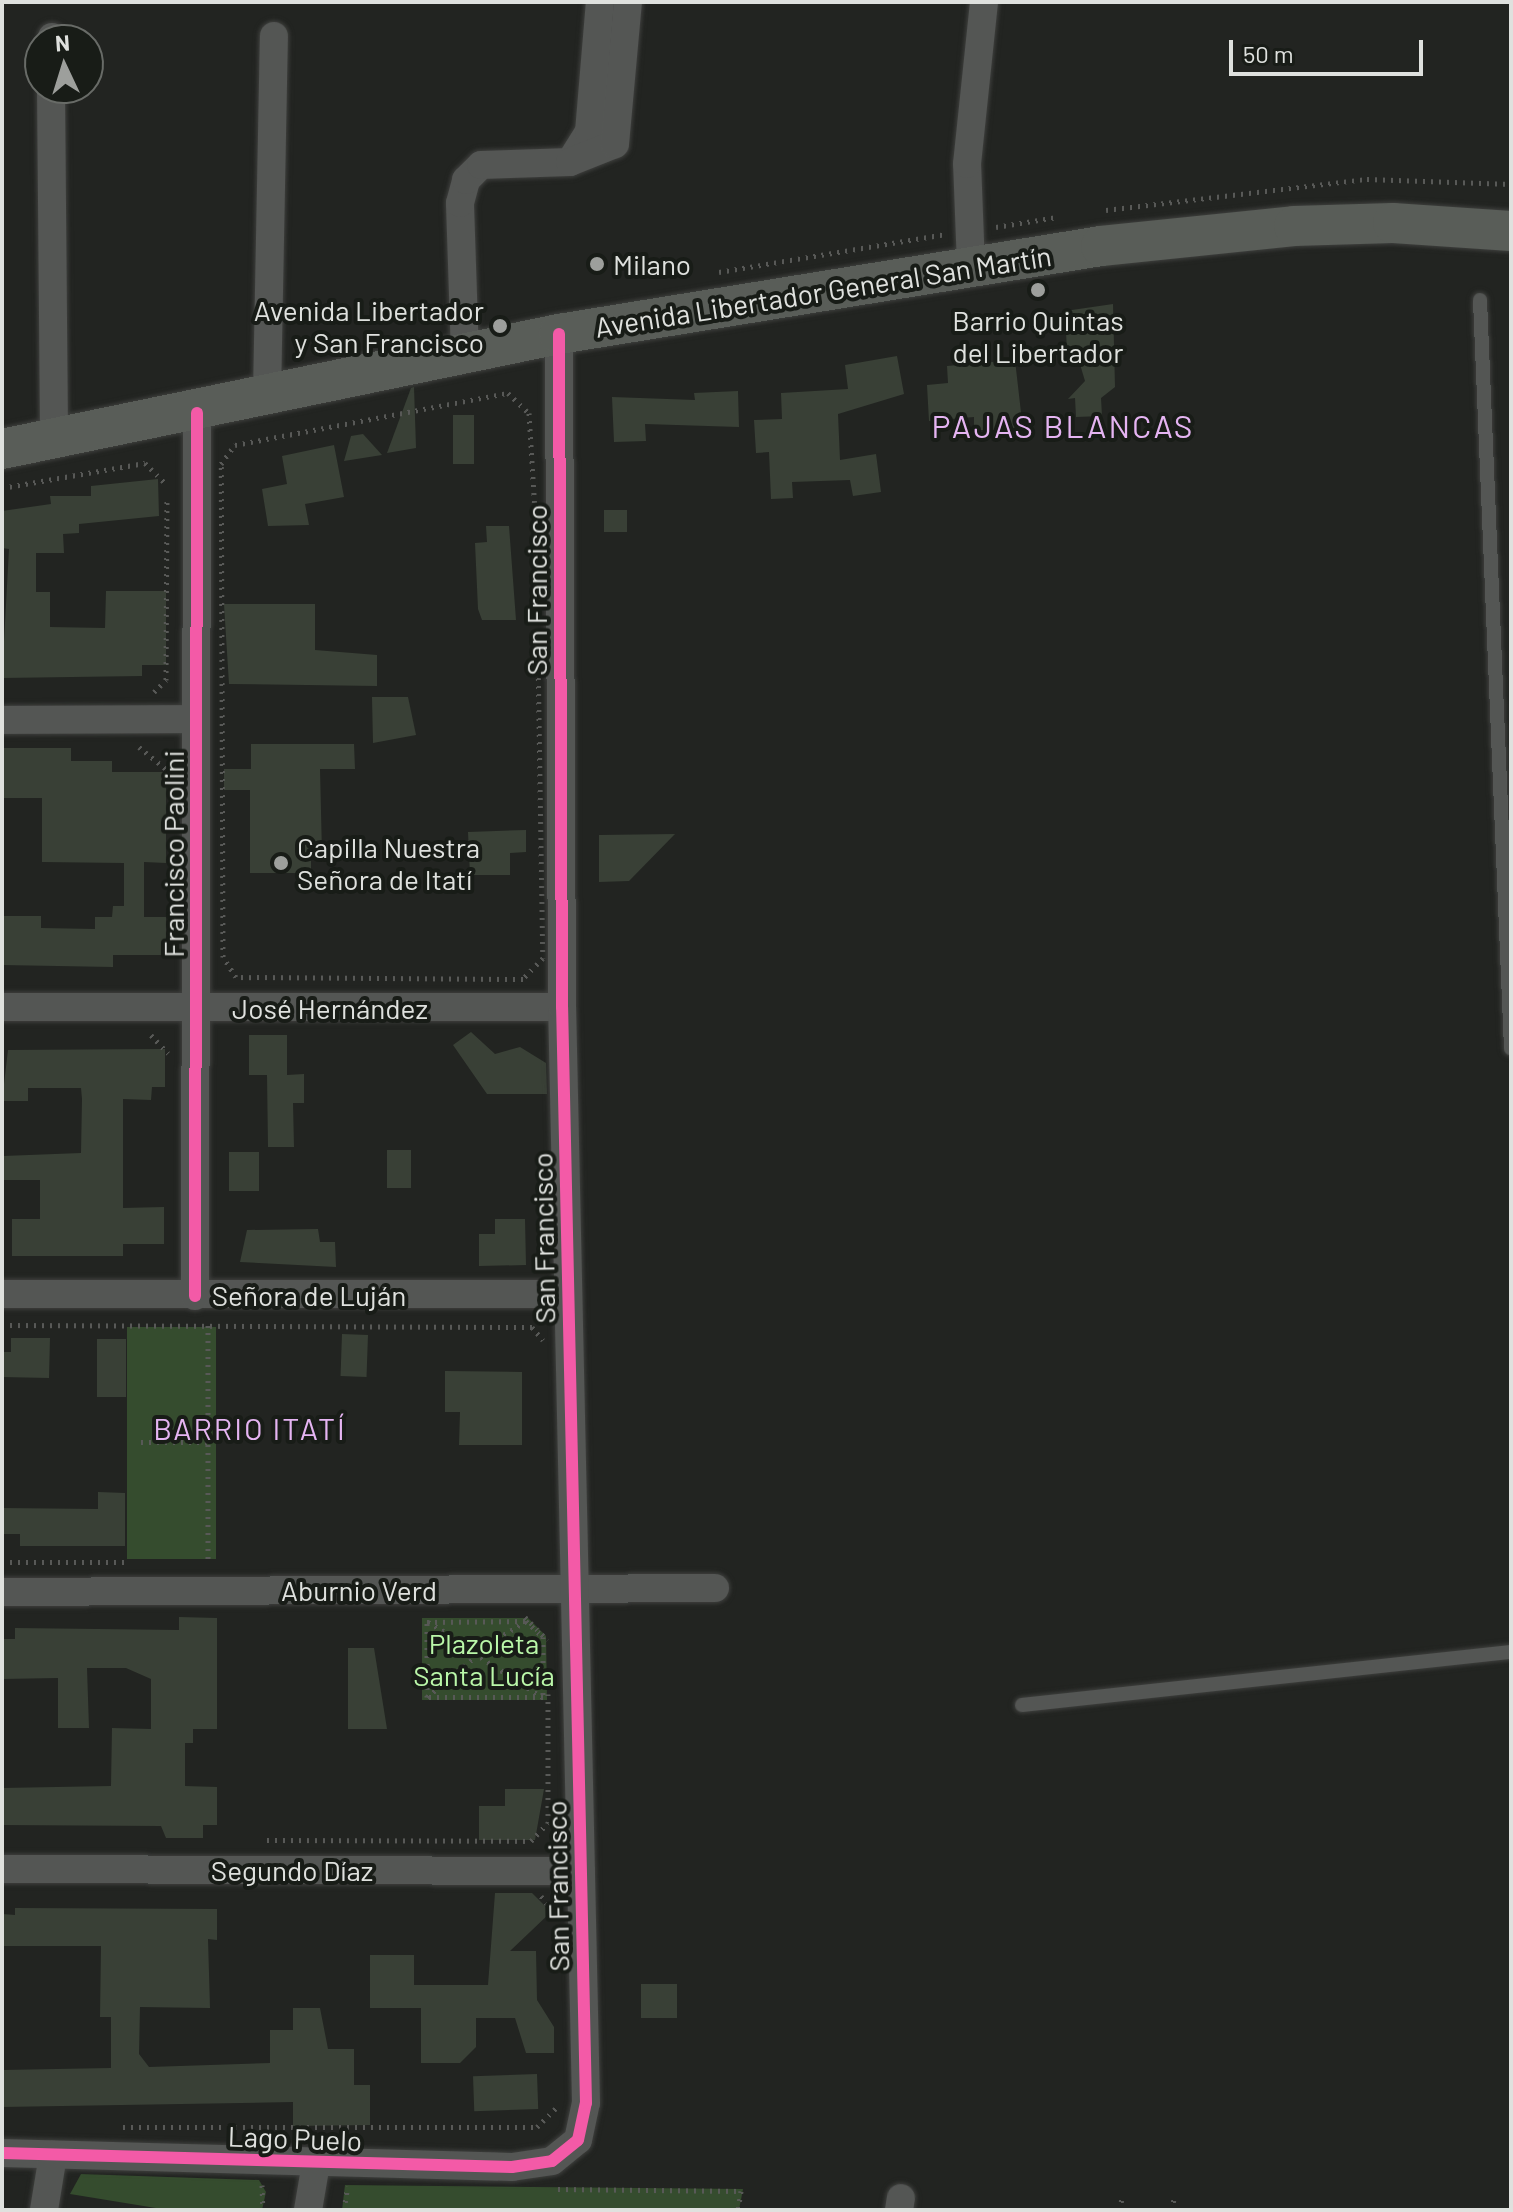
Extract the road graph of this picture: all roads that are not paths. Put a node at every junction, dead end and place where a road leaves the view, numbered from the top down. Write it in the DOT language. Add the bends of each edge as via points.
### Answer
graph roads {
  1 [pos="600,2"];
  2 [pos="628,2"];
  3 [pos="984,2"];
  4 [pos="274,36"];
  5 [pos="51,104"];
  6 [pos="570,162"];
  7 [pos="1511,231"];
  8 [pos="971,266"];
  9 [pos="1480,300"];
  10 [pos="559,334"];
  11 [pos="465,355"];
  12 [pos="267,395"];
  13 [pos="197,413"];
  14 [pos="54,441"];
  15 [pos="2,449"];
  16 [pos="196,719"];
  17 [pos="2,720"];
  18 [pos="2,1007"];
  19 [pos="562,1007"];
  20 [pos="198,1008"];
  21 [pos="1511,1048"];
  22 [pos="2,1294"];
  23 [pos="568,1294"];
  24 [pos="195,1296"];
  25 [pos="715,1588"];
  26 [pos="573,1590"];
  27 [pos="2,1592"];
  28 [pos="1511,1652"];
  29 [pos="1022,1705"];
  30 [pos="2,1869"];
  31 [pos="581,1871"];
  32 [pos="578,2140"];
  33 [pos="2,2153"];
  34 [pos="53,2155"];
  35 [pos="316,2163"];
  36 [pos="44,2210"];
  37 [pos="308,2210"];
  1 -- 6 [label="street" via="589,132"];
  2 -- 6 [label="street" via="615,144"];
  3 -- 8 [label="street" via="967,164"];
  4 -- 12 [label="street"];
  5 -- 14 [label="street"];
  6 -- 11 [label="street" via="481,165 466,180 460,203"];
  7 -- 8 [label="main road, Avenida Libertador General San Martín" via="1393,223 1294,226"];
  8 -- 10 [label="main road, Avenida Libertador General San Martín"];
  9 -- 21 [label="lane"];
  10 -- 11 [label="main road, Avenida Libertador General San Martín"];
  10 -- 19 [label="street, San Francisco"];
  11 -- 12 [label="main road, Avenida Libertador General San Martín"];
  12 -- 13 [label="main road, Avenida Libertador General San Martín"];
  13 -- 14 [label="main road, Avenida Libertador General San Martín"];
  13 -- 16 [label="street, Francisco Paolini"];
  14 -- 15 [label="main road, Avenida Libertador General San Martín"];
  16 -- 17 [label="street"];
  16 -- 20 [label="street, Francisco Paolini"];
  18 -- 20 [label="street, José Hernández"];
  19 -- 20 [label="street, José Hernández"];
  19 -- 23 [label="street, San Francisco"];
  20 -- 24 [label="street, Francisco Paolini"];
  22 -- 24 [label="street, Señora de Luján"];
  23 -- 24 [label="street, Señora de Luján"];
  23 -- 26 [label="street, San Francisco"];
  25 -- 26 [label="street, Aburnio Verd"];
  26 -- 27 [label="street, Aburnio Verd"];
  26 -- 31 [label="street, San Francisco"];
  28 -- 29 [label="lane"];
  30 -- 31 [label="street, Segundo Díaz"];
  31 -- 32 [label="street, San Francisco" via="586,2103"];
  32 -- 35 [label="street, Lago Puelo" via="552,2161 512,2167"];
  33 -- 34 [label="street, Lago Puelo"];
  34 -- 35 [label="street, Lago Puelo"];
  34 -- 36 [label="street"];
  35 -- 37 [label="street"];
}
